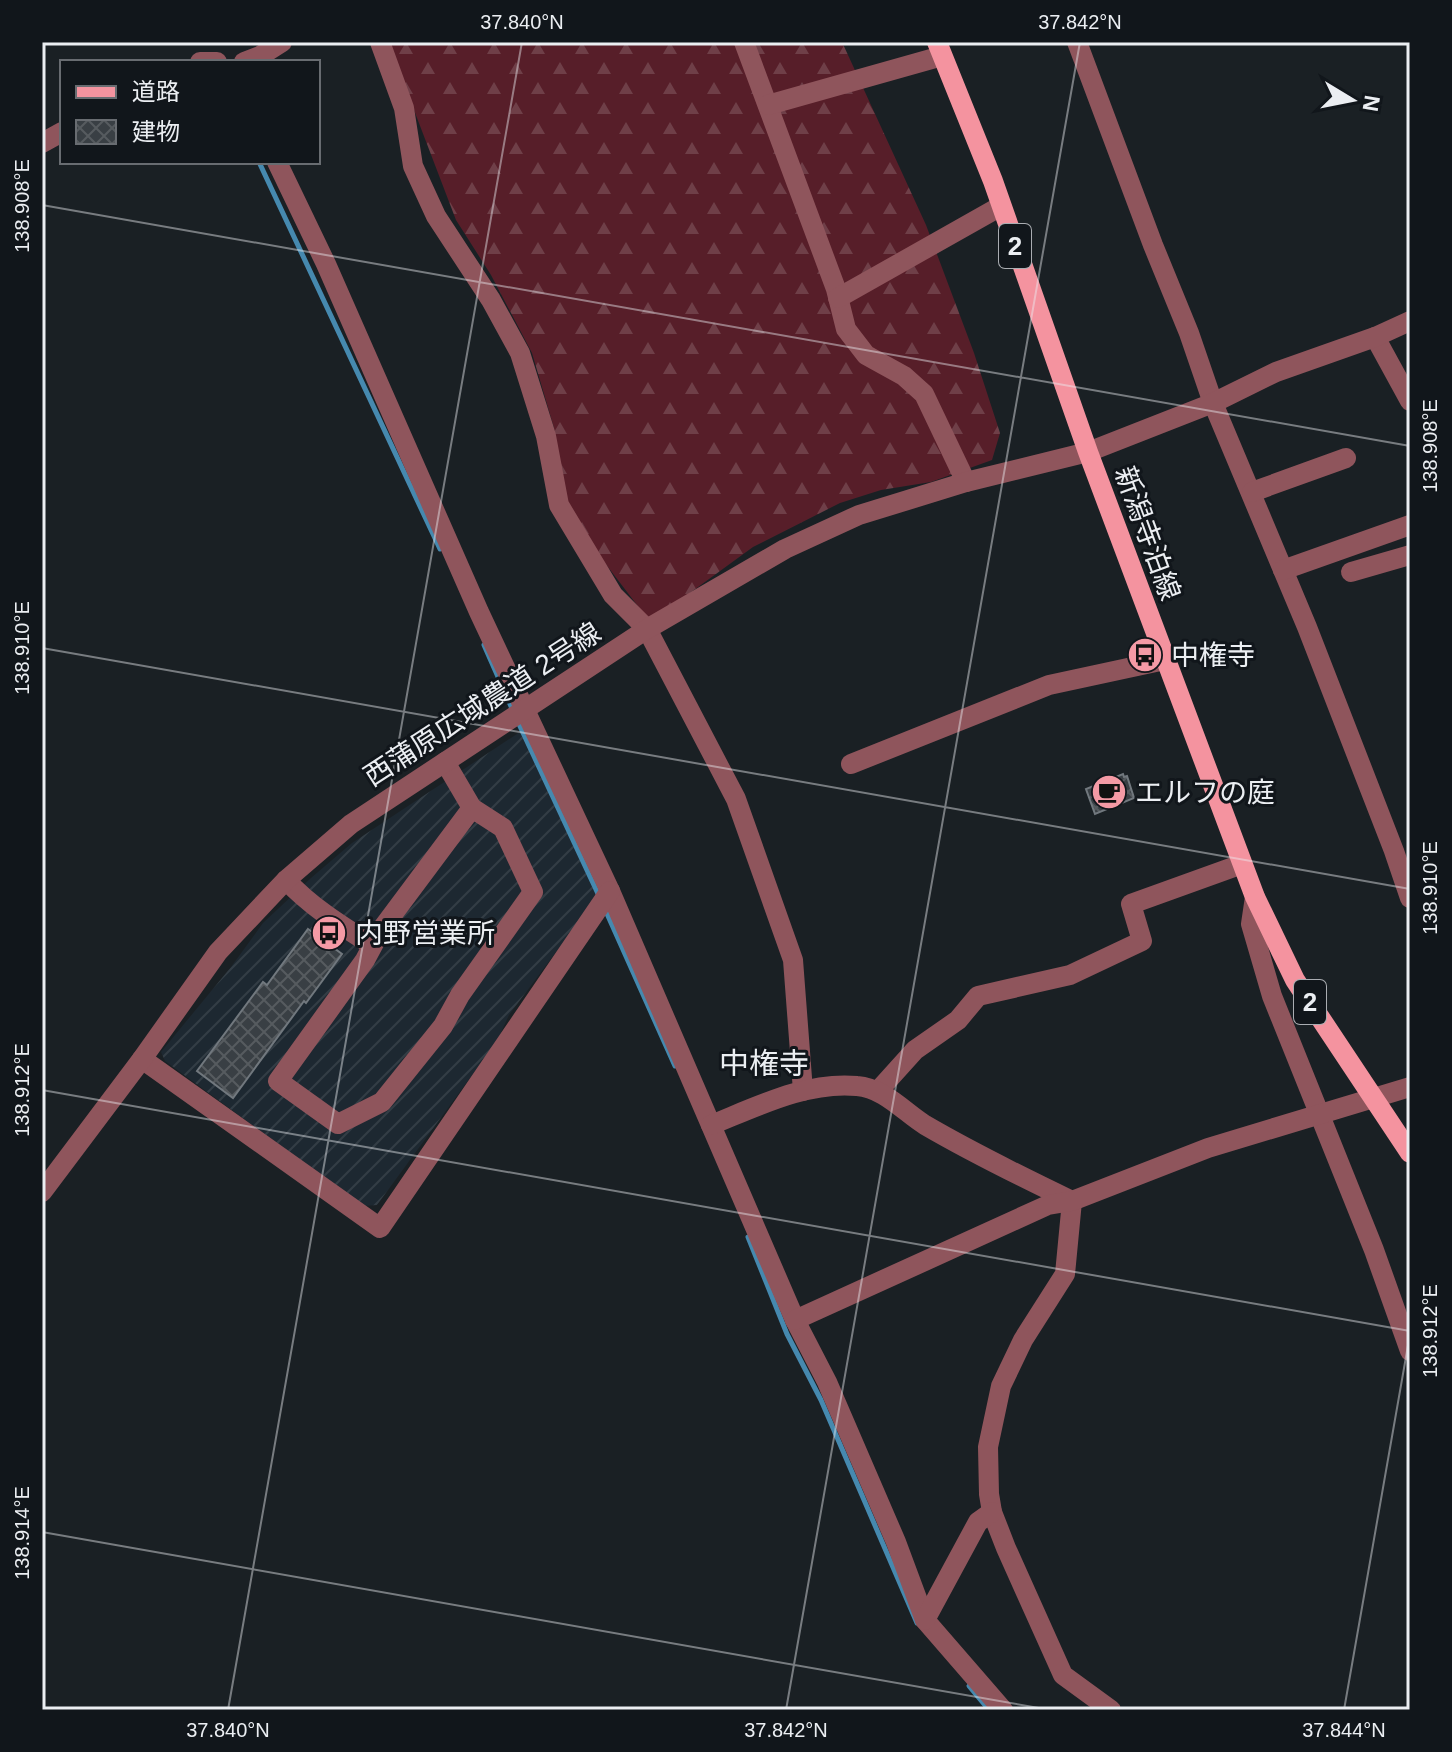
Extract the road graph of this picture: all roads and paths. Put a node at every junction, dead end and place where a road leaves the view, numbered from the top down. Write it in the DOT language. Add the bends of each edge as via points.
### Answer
graph roads {
  1 [pos="282,42"];
  2 [pos="380,42"];
  3 [pos="744,42"];
  4 [pos="1077,42"];
  5 [pos="940,49"];
  6 [pos="249,60"];
  7 [pos="768,105"];
  8 [pos="60,133"];
  9 [pos="42,143"];
  10 [pos="278,164"];
  11 [pos="1001,206"];
  12 [pos="838,298"];
  13 [pos="1410,321"];
  14 [pos="1375,337"];
  15 [pos="1410,401"];
  16 [pos="1213,403"];
  17 [pos="1088,452"];
  18 [pos="1346,458"];
  19 [pos="966,482"];
  20 [pos="1252,492"];
  21 [pos="1410,525"];
  22 [pos="1410,555"];
  23 [pos="1283,570"];
  24 [pos="1351,572"];
  25 [pos="647,629"];
  26 [pos="1165,660"];
  27 [pos="525,710"];
  28 [pos="445,762"];
  29 [pos="851,764"];
  30 [pos="472,808"];
  31 [pos="1242,864"];
  32 [pos="286,880"];
  33 [pos="610,891"];
  34 [pos="1255,897"];
  35 [pos="1410,898"];
  36 [pos="372,945"];
  37 [pos="142,1059"];
  38 [pos="1410,1087"];
  39 [pos="803,1091"];
  40 [pos="878,1091"];
  41 [pos="1377,1099"];
  42 [pos="1319,1116"];
  43 [pos="711,1125"];
  44 [pos="1410,1153"];
  45 [pos="42,1192"];
  46 [pos="1072,1201"];
  47 [pos="795,1320"];
  48 [pos="1410,1351"];
  49 [pos="992,1512"];
  50 [pos="925,1620"];
  51 [pos="1003,1710"];
  52 [pos="1111,1710"];
  1 -- 6 [label="street"];
  2 -- 25 [label="street" via="404,108 413,166 436,216 520,353 546,436 559,505 613,595"];
  3 -- 7 [label="street"];
  4 -- 16 [label="street"];
  5 -- 7 [label="street"];
  5 -- 11 [label="main road, 新潟寺泊線 / 2"];
  7 -- 12 [label="street"];
  8 -- 9 [label="street"];
  10 -- 27 [label="street"];
  11 -- 12 [label="street"];
  11 -- 17 [label="main road, 新潟寺泊線 / 2"];
  12 -- 19 [label="street" via="846,329 866,355 924,394"];
  13 -- 14 [label="street, 西蒲原広域農道 2号線"];
  14 -- 15 [label="street"];
  14 -- 16 [label="street, 西蒲原広域農道 2号線" via="1276,372"];
  16 -- 17 [label="street, 西蒲原広域農道 2号線"];
  16 -- 20 [label="street"];
  17 -- 19 [label="street, 西蒲原広域農道 2号線"];
  17 -- 26 [label="main road, 新潟寺泊線 / 2"];
  18 -- 20 [label="street"];
  19 -- 25 [label="street, 西蒲原広域農道 2号線" via="859,515 797,543"];
  20 -- 23 [label="street"];
  21 -- 23 [label="street"];
  22 -- 24 [label="street"];
  23 -- 35 [label="street"];
  25 -- 27 [label="street, 西蒲原広域農道 2号線"];
  25 -- 39 [label="street" via="736,799 793,960"];
  26 -- 29 [label="street" via="1049,685"];
  26 -- 31 [label="main road, 新潟寺泊線 / 2"];
  27 -- 28 [label="street, 西蒲原広域農道 2号線"];
  27 -- 33 [label="street"];
  28 -- 30 [label="street"];
  28 -- 32 [label="street, 西蒲原広域農道 2号線" via="351,824"];
  30 -- 36 [label="street"];
  30 -- 36 [label="street" via="503,828 533,892 443,1026 382,1102 338,1124 278,1081"];
  31 -- 34 [label="main road, 新潟寺泊線 / 2"];
  31 -- 40 [label="street" via="1131,904 1142,941 1070,975 978,996 958,1020 915,1050"];
  32 -- 36 [label="street"];
  32 -- 37 [label="street, 西蒲原広域農道 2号線" via="218,952"];
  33 -- 37 [label="street" via="380,1228"];
  33 -- 43 [label="street"];
  34 -- 41 [label="main road, 新潟寺泊線 / 2" via="1295,980"];
  34 -- 42 [label="street" via="1251,924 1259,953"];
  37 -- 45 [label="street, 西蒲原広域農道 2号線"];
  38 -- 41 [label="street"];
  39 -- 40 [label="street" via="858,1085"];
  39 -- 43 [label="street"];
  40 -- 46 [label="street" via="1002,1168"];
  41 -- 42 [label="street"];
  41 -- 44 [label="main road, 新潟寺泊線 / 2"];
  42 -- 46 [label="street" via="1208,1148"];
  42 -- 48 [label="street"];
  43 -- 47 [label="street"];
  46 -- 47 [label="street" via="1048,1205"];
  46 -- 49 [label="street" via="1065,1274 1001,1386 988,1447"];
  47 -- 50 [label="street" via="827,1382"];
  49 -- 50 [label="street" via="978,1522"];
  49 -- 52 [label="street" via="1063,1675"];
  50 -- 51 [label="street"];
}
